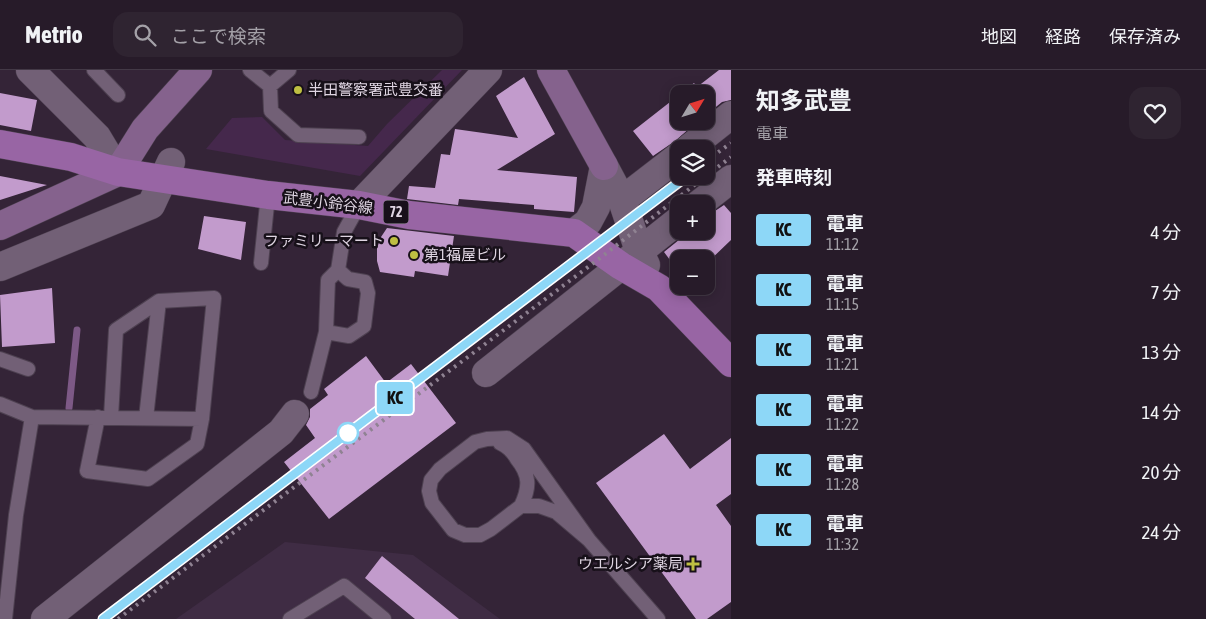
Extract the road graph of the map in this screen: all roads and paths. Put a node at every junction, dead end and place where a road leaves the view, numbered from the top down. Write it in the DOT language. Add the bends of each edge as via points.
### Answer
graph roads {
  1 [pos="30,70"];
  2 [pos="94,70"];
  3 [pos="198,70"];
  4 [pos="250,70"];
  5 [pos="289,70"];
  6 [pos="488,70"];
  7 [pos="551,70"];
  8 [pos="270,86"];
  9 [pos="118,95"];
  10 [pos="731,115"];
  11 [pos="359,137"];
  12 [pos="699,140"];
  13 [pos="0,144"];
  14 [pos="670,163"];
  15 [pos="604,166"];
  16 [pos="167,170"];
  17 [pos="118,172"];
  18 [pos="728,187"];
  19 [pos="268,195"];
  20 [pos="714,195"];
  21 [pos="622,200"];
  22 [pos="359,205"];
  23 [pos="0,226"];
  24 [pos="670,227"];
  25 [pos="574,233"];
  26 [pos="630,259"];
  27 [pos="261,263"];
  28 [pos="0,267"];
  29 [pos="338,270"];
  30 [pos="159,301"];
  31 [pos="326,332"];
  32 [pos="0,359"];
  33 [pos="731,363"];
  34 [pos="28,369"];
  35 [pos="486,373"];
  36 [pos="311,392"];
  37 [pos="0,404"];
  38 [pos="295,414"];
  39 [pos="32,416"];
  40 [pos="105,417"];
  41 [pos="146,418"];
  42 [pos="202,419"];
  43 [pos="487,438"];
  44 [pos="520,506"];
  45 [pos="589,540"];
  46 [pos="6,619"];
  47 [pos="45,619"];
  48 [pos="290,619"];
  49 [pos="384,619"];
  50 [pos="658,619"];
  1 -- 17 [label="street" via="97,138"];
  2 -- 9 [label="lane"];
  3 -- 17 [label="street" via="145,129"];
  4 -- 8 [label="lane"];
  5 -- 8 [label="lane"];
  6 -- 22 [label="street"];
  7 -- 15 [label="street"];
  8 -- 11 [label="lane" via="271,111 298,135"];
  10 -- 12 [label="street"];
  13 -- 17 [label="main road, 武豊小鈴谷線 / 72" via="71,157"];
  14 -- 21 [label="street"];
  15 -- 21 [label="street"];
  15 -- 25 [label="street" via="596,207 588,222"];
  16 -- 17 [label="main road, 武豊小鈴谷線 / 72"];
  16 -- 19 [label="main road, 武豊小鈴谷線 / 72"];
  16 -- 28 [label="street" via="151,205"];
  17 -- 23 [label="street"];
  18 -- 20 [label="street"];
  19 -- 22 [label="main road, 武豊小鈴谷線 / 72"];
  19 -- 27 [label="lane"];
  21 -- 26 [label="street"];
  22 -- 25 [label="main road, 武豊小鈴谷線 / 72"];
  22 -- 29 [label="lane" via="344,232"];
  24 -- 26 [label="street"];
  25 -- 26 [label="main road, 武豊小鈴谷線 / 72"];
  26 -- 33 [label="main road, 武豊小鈴谷線 / 72"];
  26 -- 35 [label="street"];
  29 -- 31 [label="lane" via="328,280"];
  29 -- 31 [label="lane" via="348,279 365,282 368,293 364,326 349,336"];
  30 -- 40 [label="lane" via="116,330"];
  30 -- 41 [label="lane"];
  30 -- 42 [label="lane" via="214,298"];
  31 -- 36 [label="lane"];
  32 -- 34 [label="lane"];
  37 -- 39 [label="lane"];
  38 -- 47 [label="street" via="281,432"];
  39 -- 40 [label="lane"];
  39 -- 46 [label="lane" via="16,515"];
  40 -- 41 [label="lane"];
  40 -- 42 [label="lane" via="87,472 148,479 197,444"];
  41 -- 42 [label="lane"];
  43 -- 44 [label="lane" via="504,444 525,469 527,493"];
  43 -- 44 [label="lane" via="475,442 440,469 431,480 432,503 454,530 465,535 480,535"];
  43 -- 45 [label="lane" via="507,438 524,449"];
  44 -- 45 [label="lane" via="540,506 556,512"];
  45 -- 50 [label="lane"];
  48 -- 49 [label="lane" via="344,586"];
}
